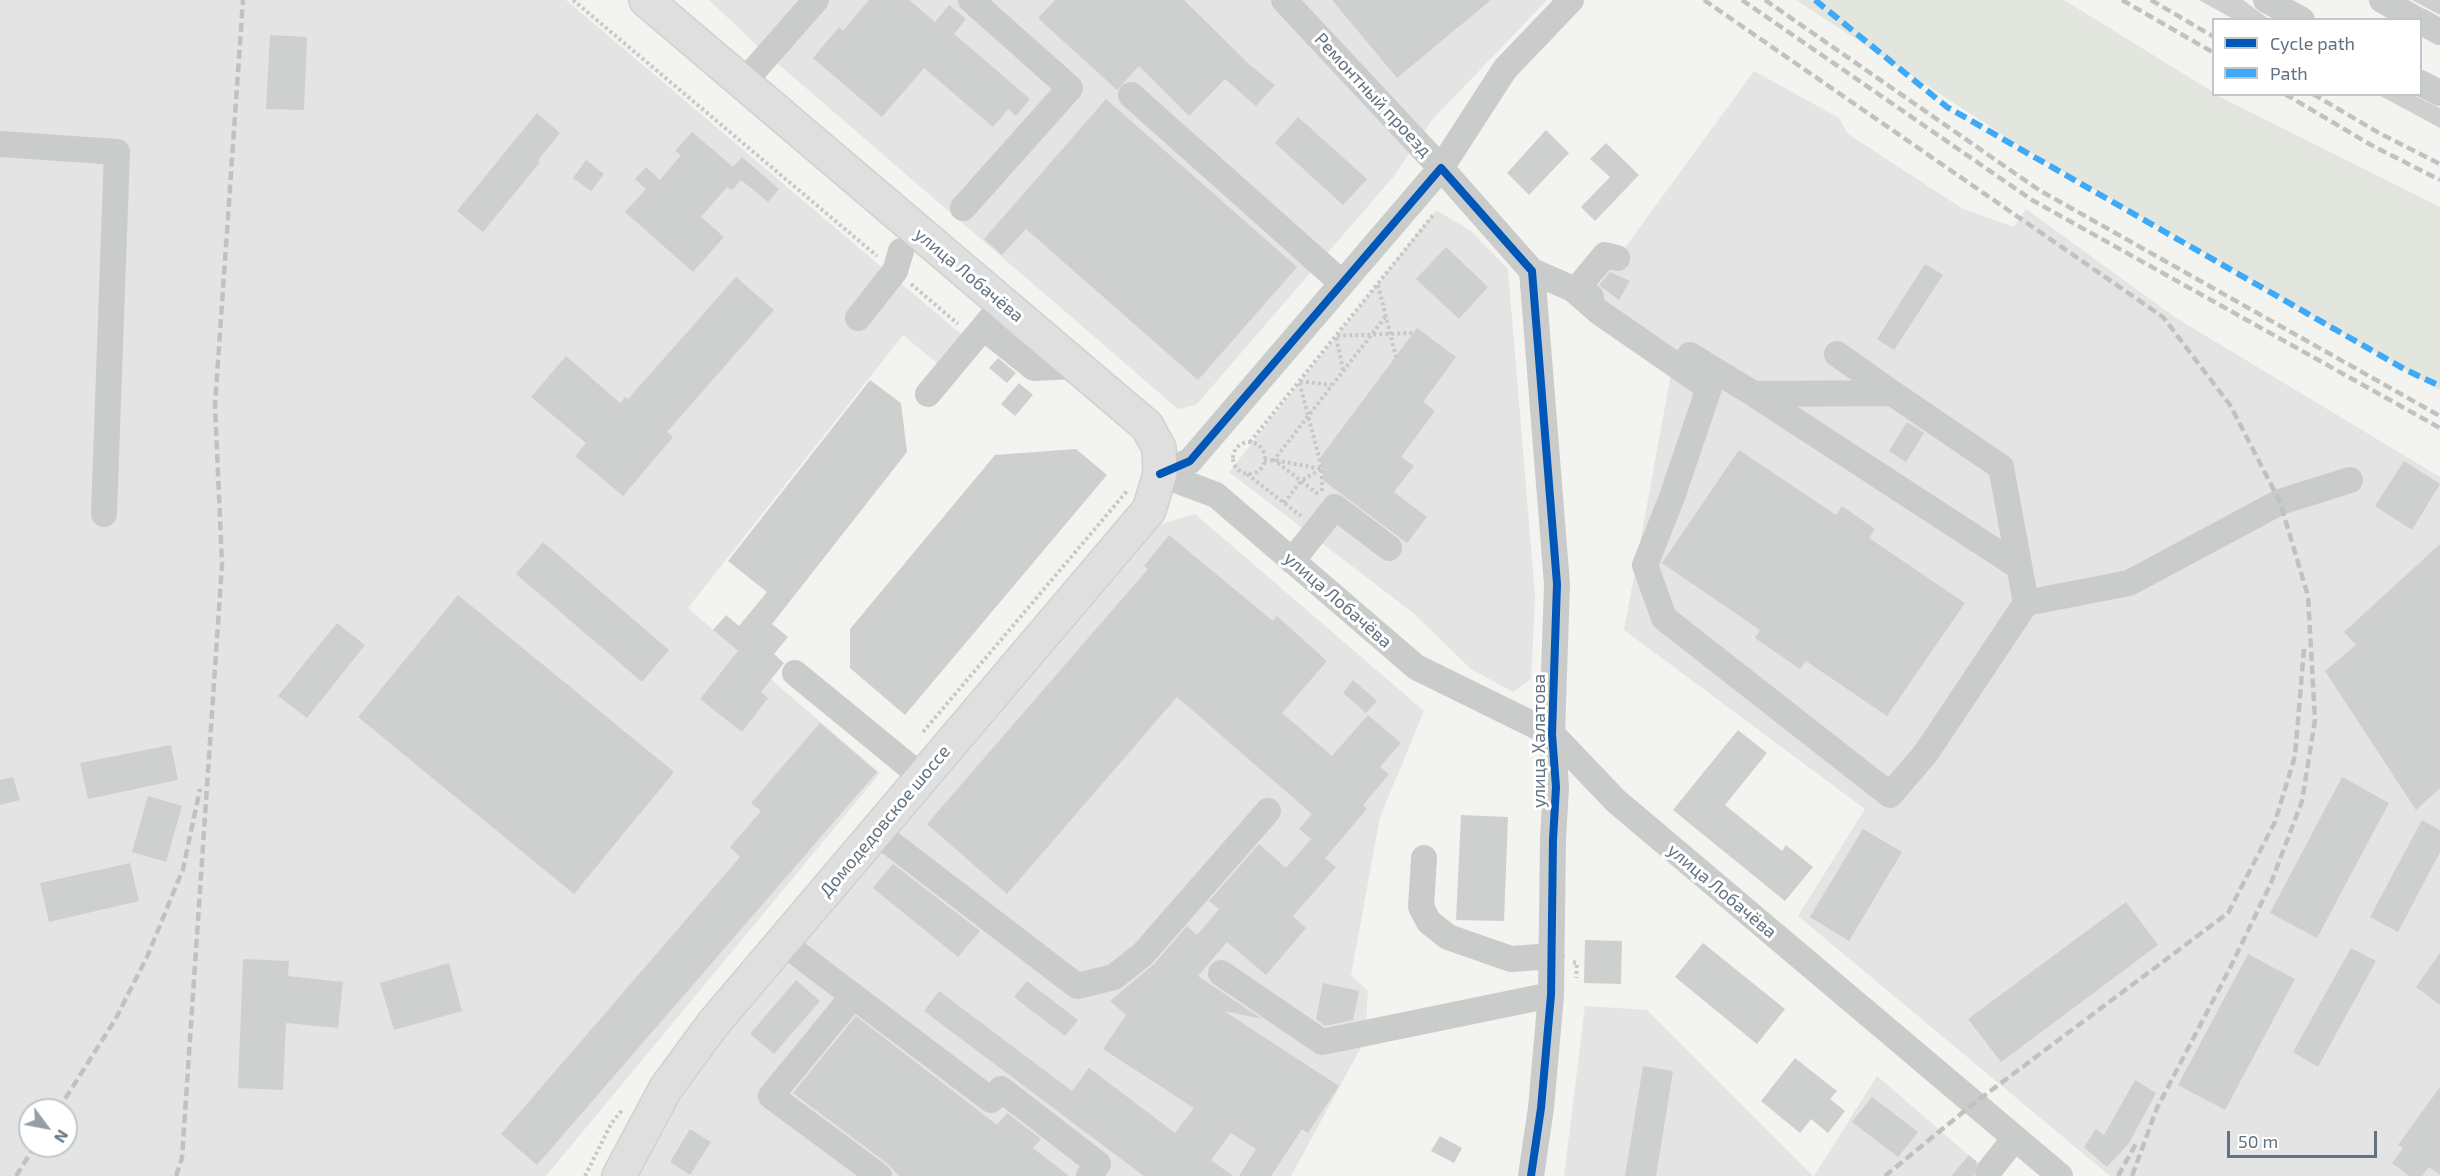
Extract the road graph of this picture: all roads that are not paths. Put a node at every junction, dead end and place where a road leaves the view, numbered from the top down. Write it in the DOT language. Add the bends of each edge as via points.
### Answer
graph roads {
  1 [pos="646,0"];
  2 [pos="816,0"];
  3 [pos="971,0"];
  4 [pos="1284,0"];
  5 [pos="1571,0"];
  6 [pos="2266,0"];
  7 [pos="2382,0"];
  8 [pos="2298,18"];
  9 [pos="2415,18"];
  10 [pos="2422,22"];
  11 [pos="2440,32"];
  12 [pos="743,83"];
  13 [pos="2422,84"];
  14 [pos="2440,93"];
  15 [pos="1131,95"];
  16 [pos="0,144"];
  17 [pos="1441,168"];
  18 [pos="963,208"];
  19 [pos="1617,258"];
  20 [pos="898,261"];
  21 [pos="1532,271"];
  22 [pos="1342,283"];
  23 [pos="1575,291"];
  24 [pos="858,318"];
  25 [pos="988,321"];
  26 [pos="1837,354"];
  27 [pos="1892,393"];
  28 [pos="928,394"];
  29 [pos="1755,394"];
  30 [pos="1146,480"];
  31 [pos="2350,480"];
  32 [pos="104,514"];
  33 [pos="1389,548"];
  34 [pos="1292,561"];
  35 [pos="2018,566"];
  36 [pos="2026,603"];
  37 [pos="795,673"];
  38 [pos="1552,734"];
  39 [pos="911,768"];
  40 [pos="1268,811"];
  41 [pos="876,832"];
  42 [pos="1424,858"];
  43 [pos="782,942"];
  44 [pos="1552,956"];
  45 [pos="1221,973"];
  46 [pos="1551,995"];
  47 [pos="853,996"];
  48 [pos="2015,1138"];
  49 [pos="1988,1172"];
  50 [pos="619,1176"];
  51 [pos="879,1176"];
  52 [pos="1089,1176"];
  53 [pos="1532,1176"];
  54 [pos="2060,1176"];
  1 -- 12 [label="main road, улица Лобачёва"];
  2 -- 12 [label="street"];
  3 -- 18 [label="street" via="1070,88"];
  4 -- 17 [label="street, Ремонтный проезд"];
  5 -- 17 [label="street" via="1500,62"];
  6 -- 8 [label="street"];
  7 -- 9 [label="street"];
  10 -- 11 [label="street"];
  12 -- 25 [label="main road, улица Лобачёва"];
  13 -- 14 [label="street"];
  15 -- 22 [label="street"];
  16 -- 32 [label="street" via="117,152"];
  17 -- 21 [label="street, Ремонтный проезд"];
  17 -- 22 [label="street"];
  19 -- 23 [label="street" via="1605,255"];
  20 -- 24 [label="street"];
  21 -- 23 [label="street"];
  21 -- 38 [label="street, улица Халатова" via="1557,584"];
  22 -- 30 [label="street" via="1190,461"];
  23 -- 29 [label="street" via="1605,304"];
  23 -- 36 [label="street" via="1709,388 1645,565 1664,618 1890,795 1926,753"];
  25 -- 28 [label="street"];
  25 -- 30 [label="main road, улица Лобачёва" via="1076,366 1147,426 1159,448"];
  26 -- 27 [label="street"];
  27 -- 29 [label="street"];
  27 -- 35 [label="street" via="2001,467"];
  29 -- 35 [label="street"];
  30 -- 34 [label="street, улица Лобачёва" via="1216,495"];
  30 -- 39 [label="main road, Домодедовское шоссе" via="1149,510"];
  31 -- 36 [label="street" via="2280,502 2129,583"];
  33 -- 34 [label="street" via="1335,507"];
  34 -- 38 [label="street, улица Лобачёва" via="1416,667"];
  35 -- 36 [label="street"];
  37 -- 39 [label="street"];
  38 -- 44 [label="street, улица Халатова" via="1556,788"];
  38 -- 48 [label="street, улица Лобачёва" via="1616,801"];
  39 -- 41 [label="main road, Домодедовское шоссе"];
  40 -- 41 [label="street" via="1143,954 1114,977 1077,986"];
  41 -- 43 [label="main road, Домодедовское шоссе"];
  42 -- 44 [label="street" via="1421,907 1429,922 1448,937 1511,959"];
  43 -- 47 [label="street"];
  43 -- 50 [label="main road, Домодедовское шоссе" via="713,1024 666,1088"];
  44 -- 46 [label="street, улица Халатова"];
  45 -- 46 [label="street" via="1322,1042"];
  46 -- 53 [label="street, улица Халатова"];
  47 -- 51 [label="street" via="771,1095"];
  47 -- 52 [label="street" via="991,1100 1000,1089 1098,1164"];
  48 -- 49 [label="street"];
  48 -- 54 [label="street, улица Лобачёва"];
}
